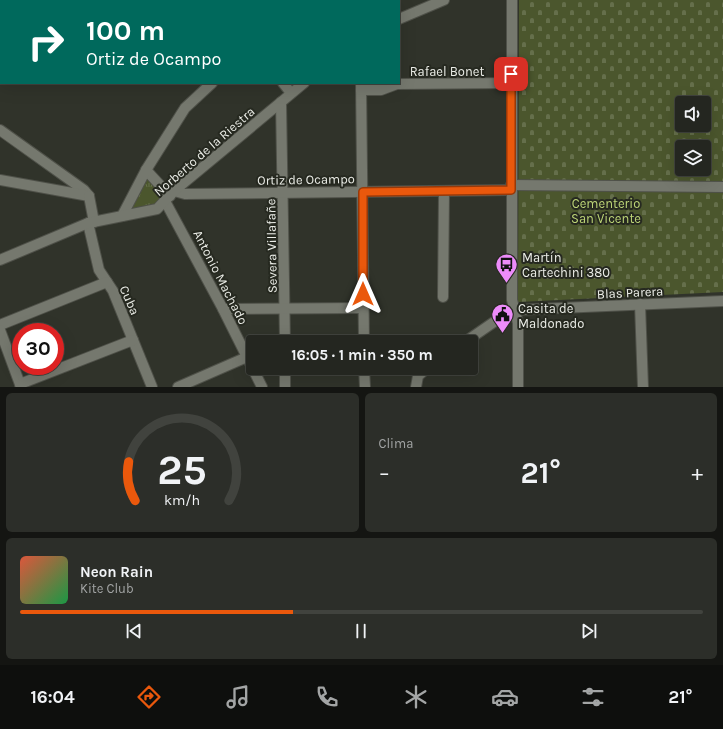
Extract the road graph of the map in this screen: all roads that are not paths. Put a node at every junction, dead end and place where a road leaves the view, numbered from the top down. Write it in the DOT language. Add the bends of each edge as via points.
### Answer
graph roads {
  1 [pos="444,0"];
  2 [pos="512,0"];
  3 [pos="400,19"];
  4 [pos="511,83"];
  5 [pos="211,84"];
  6 [pos="284,84"];
  7 [pos="303,84"];
  8 [pos="397,84"];
  9 [pos="400,84"];
  10 [pos="361,87"];
  11 [pos="291,94"];
  12 [pos="281,102"];
  13 [pos="0,130"];
  14 [pos="146,170"];
  15 [pos="0,180"];
  16 [pos="723,187"];
  17 [pos="511,188"];
  18 [pos="444,191"];
  19 [pos="283,192"];
  20 [pos="363,192"];
  21 [pos="89,196"];
  22 [pos="170,196"];
  23 [pos="122,216"];
  24 [pos="91,222"];
  25 [pos="0,260"];
  26 [pos="107,282"];
  27 [pos="444,297"];
  28 [pos="723,301"];
  29 [pos="640,304"];
  30 [pos="363,308"];
  31 [pos="223,309"];
  32 [pos="284,309"];
  33 [pos="514,310"];
  34 [pos="0,325"];
  35 [pos="0,330"];
  36 [pos="285,335"];
  37 [pos="364,335"];
  38 [pos="475,335"];
  39 [pos="133,340"];
  40 [pos="246,354"];
  41 [pos="246,356"];
  42 [pos="256,375"];
  43 [pos="285,375"];
  44 [pos="364,375"];
  45 [pos="419,375"];
  46 [pos="20,385"];
  47 [pos="152,387"];
  48 [pos="178,387"];
  49 [pos="262,387"];
  50 [pos="285,387"];
  51 [pos="364,387"];
  52 [pos="416,387"];
  53 [pos="518,387"];
  54 [pos="642,387"];
  1 -- 3 [label="street"];
  2 -- 4 [label="street"];
  4 -- 9 [label="street, Rafael Bonet"];
  4 -- 17 [label="street"];
  5 -- 14 [label="street" via="185,108"];
  6 -- 11 [label="street"];
  7 -- 11 [label="street, Norberto de la Riestra"];
  8 -- 10 [label="street, Rafael Bonet" via="382,90"];
  10 -- 20 [label="street"];
  11 -- 12 [label="street, Norberto de la Riestra"];
  12 -- 19 [label="street, Severa Villafañe"];
  12 -- 22 [label="street, Norberto de la Riestra"];
  13 -- 21 [label="street"];
  14 -- 22 [label="street, Antonio Machado"];
  14 -- 23 [label="street"];
  15 -- 21 [label="street"];
  16 -- 17 [label="street, Ortiz de Ocampo"];
  17 -- 18 [label="street, Ortiz de Ocampo"];
  17 -- 33 [label="street"];
  18 -- 20 [label="street, Ortiz de Ocampo"];
  18 -- 27 [label="street"];
  19 -- 20 [label="street, Ortiz de Ocampo"];
  19 -- 22 [label="street, Ortiz de Ocampo"];
  19 -- 32 [label="street, Severa Villafañe"];
  20 -- 30 [label="street"];
  21 -- 24 [label="street, Cuba"];
  22 -- 23 [label="street, Norberto de la Riestra" via="157,209"];
  22 -- 31 [label="street, Antonio Machado"];
  23 -- 24 [label="street, Norberto de la Riestra"];
  24 -- 25 [label="street, Norberto de la Riestra"];
  24 -- 26 [label="street, Cuba" via="99,270"];
  26 -- 34 [label="street"];
  26 -- 39 [label="street, Cuba"];
  28 -- 29 [label="street, Blas Parera"];
  29 -- 33 [label="street, Blas Parera"];
  29 -- 54 [label="street"];
  30 -- 32 [label="street"];
  30 -- 37 [label="street"];
  31 -- 32 [label="street"];
  31 -- 40 [label="street, Antonio Machado"];
  32 -- 36 [label="street, Severa Villafañe"];
  33 -- 38 [label="street"];
  33 -- 53 [label="street" via="518,323"];
  35 -- 46 [label="street"];
  39 -- 46 [label="street"];
  39 -- 47 [label="street, Cuba"];
  41 -- 48 [label="street"];
  42 -- 49 [label="street, Antonio Machado"];
  43 -- 50 [label="street"];
  44 -- 51 [label="street"];
  45 -- 52 [label="street"];
}
